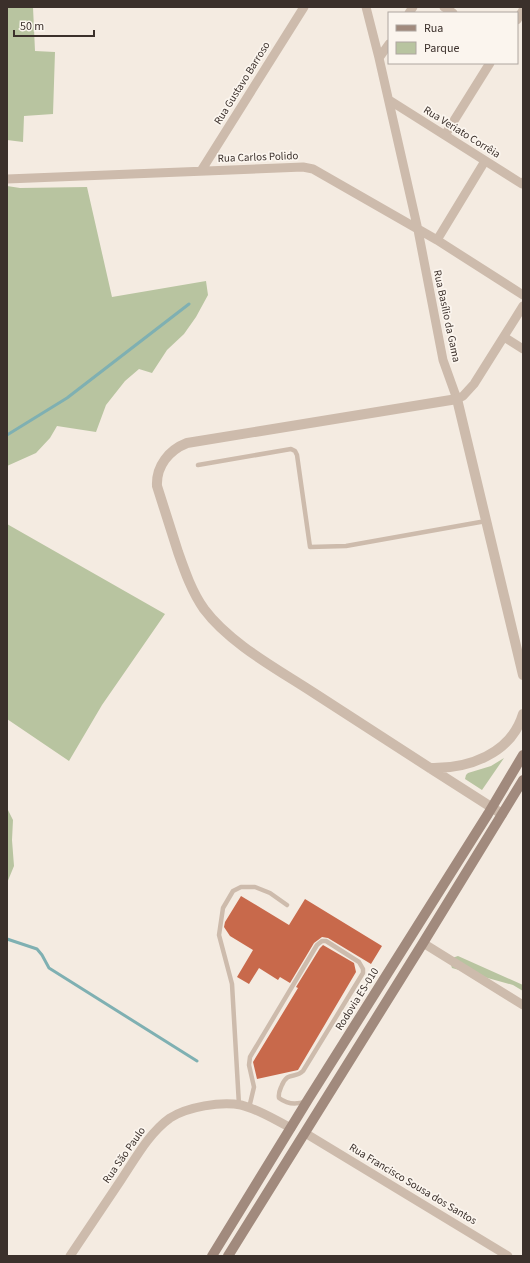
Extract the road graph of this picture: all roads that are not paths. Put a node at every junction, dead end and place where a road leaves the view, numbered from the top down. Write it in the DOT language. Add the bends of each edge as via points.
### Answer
graph roads {
  1 [pos="304,7"];
  2 [pos="366,7"];
  3 [pos="388,45"];
  4 [pos="379,58"];
  5 [pos="489,64"];
  6 [pos="389,100"];
  7 [pos="445,136"];
  8 [pos="485,161"];
  9 [pos="201,171"];
  10 [pos="7,179"];
  11 [pos="522,183"];
  12 [pos="418,230"];
  13 [pos="437,240"];
  14 [pos="523,295"];
  15 [pos="523,306"];
  16 [pos="504,337"];
  17 [pos="523,349"];
  18 [pos="457,399"];
  19 [pos="198,465"];
  20 [pos="486,521"];
  21 [pos="523,675"];
  22 [pos="523,714"];
  23 [pos="523,754"];
  24 [pos="430,768"];
  25 [pos="523,780"];
  26 [pos="492,807"];
  27 [pos="502,814"];
  28 [pos="287,905"];
  29 [pos="423,944"];
  30 [pos="523,1005"];
  31 [pos="309,1098"];
  32 [pos="239,1105"];
  33 [pos="249,1108"];
  34 [pos="291,1128"];
  35 [pos="305,1133"];
  36 [pos="70,1256"];
  37 [pos="212,1256"];
  38 [pos="228,1256"];
  39 [pos="508,1256"];
  1 -- 9 [label="street, Rua Gustavo Barroso"];
  2 -- 4 [label="street, Rua Basílio da Gama"];
  3 -- 4 [label="street"];
  4 -- 6 [label="street, Rua Basílio da Gama"];
  5 -- 7 [label="street"];
  6 -- 7 [label="street, Rua Veriato Corrêia"];
  6 -- 12 [label="street, Rua Basílio da Gama"];
  7 -- 8 [label="street, Rua Veriato Corrêia"];
  8 -- 11 [label="street, Rua Veriato Corrêia"];
  8 -- 13 [label="street"];
  9 -- 10 [label="street, Rua Carlos Polido"];
  9 -- 12 [label="street, Rua Carlos Polido" via="303,167 313,169"];
  12 -- 13 [label="street, Rua Carlos Polido"];
  12 -- 18 [label="street, Rua Basílio da Gama" via="443,360"];
  13 -- 14 [label="street, Rua Carlos Polido"];
  15 -- 16 [label="street"];
  16 -- 17 [label="street"];
  16 -- 18 [label="street" via="474,384 464,396"];
  18 -- 20 [label="street, Rua Basílio da Gama"];
  18 -- 24 [label="street" via="187,443 166,457 156,478 187,577 196,596 215,622 243,646"];
  19 -- 20 [label="lane" via="291,449 295,451 310,547 346,546"];
  20 -- 21 [label="street, Rua Basílio da Gama"];
  22 -- 24 [label="street" via="508,741 490,755 459,766"];
  23 -- 26 [label="main road, Rodovia ES-010"];
  24 -- 26 [label="street"];
  25 -- 27 [label="main road"];
  26 -- 27 [label="street"];
  26 -- 31 [label="main road, Rodovia ES-010"];
  27 -- 29 [label="main road"];
  28 -- 32 [label="lane" via="270,893 255,887 241,886 233,891 223,908 220,935 232,984"];
  29 -- 30 [label="street"];
  29 -- 35 [label="main road"];
  31 -- 33 [label="lane" via="292,1103 279,1098 279,1094 284,1080 303,1071 363,968 360,962 326,941 317,945 250,1057 249,1065 254,1087"];
  31 -- 34 [label="main road, Rodovia ES-010"];
  32 -- 33 [label="street, Rua São Paulo"];
  32 -- 36 [label="street, Rua São Paulo" via="215,1104 185,1111 171,1118 157,1130 142,1148"];
  33 -- 34 [label="street, Rua São Paulo"];
  34 -- 37 [label="main road, Rodovia ES-010"];
  35 -- 38 [label="main road"];
  35 -- 39 [label="street, Rua Francisco Sousa dos Santos"];
}
